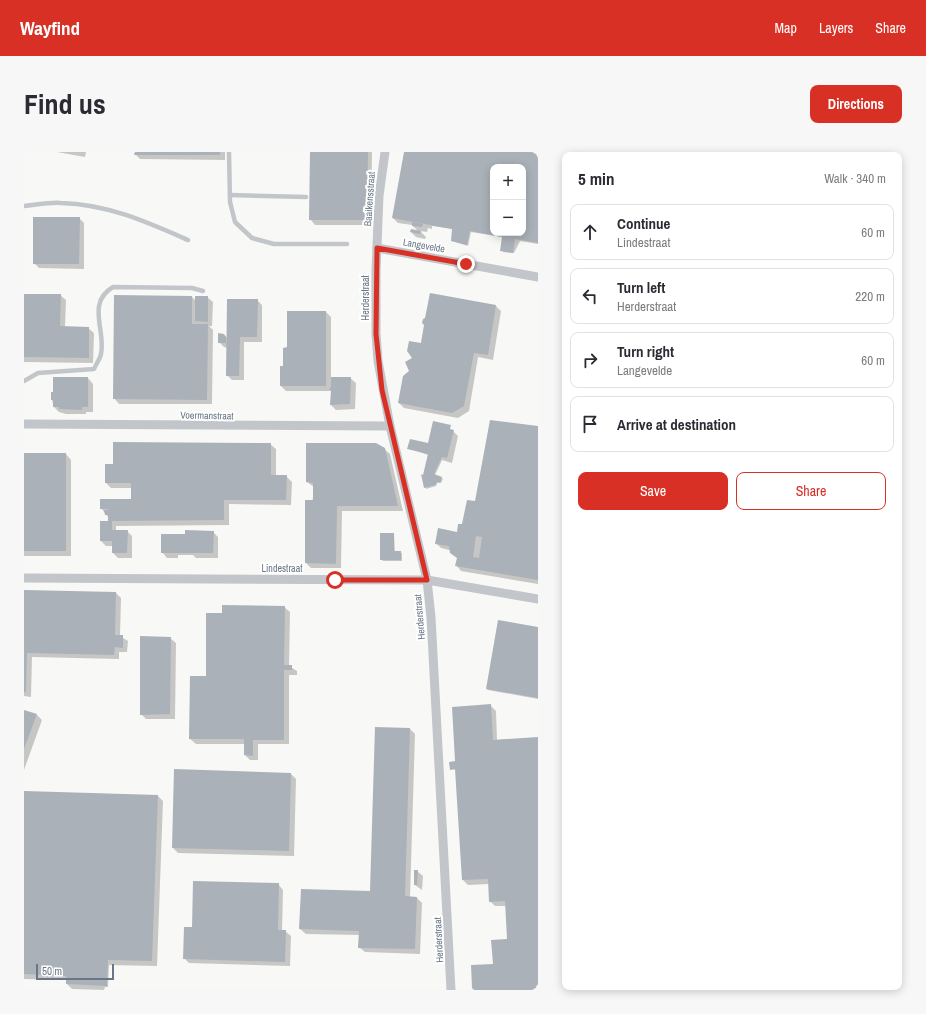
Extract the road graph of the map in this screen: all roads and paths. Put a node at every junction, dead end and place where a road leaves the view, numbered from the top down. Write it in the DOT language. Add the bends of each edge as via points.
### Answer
graph roads {
  1 [pos="230,152"];
  2 [pos="385,152"];
  3 [pos="230,195"];
  4 [pos="306,197"];
  5 [pos="24,206"];
  6 [pos="188,240"];
  7 [pos="346,244"];
  8 [pos="377,248"];
  9 [pos="538,277"];
  10 [pos="203,291"];
  11 [pos="24,381"];
  12 [pos="24,424"];
  13 [pos="390,426"];
  14 [pos="24,578"];
  15 [pos="427,580"];
  16 [pos="538,598"];
  17 [pos="451,990"];
  1 -- 3 [label="lane"];
  2 -- 8 [label="street, Baaikensstraat" via="379,196"];
  3 -- 4 [label="lane"];
  3 -- 7 [label="lane" via="235,222 252,238 274,244"];
  5 -- 6 [label="lane" via="61,202 110,210 137,217"];
  8 -- 9 [label="street, Langevelde"];
  8 -- 13 [label="street, Herderstraat" via="376,334 382,390"];
  10 -- 11 [label="lane" via="192,288 113,287 104,292 99,303 101,354 94,368 38,373"];
  12 -- 13 [label="street, Voermanstraat"];
  13 -- 15 [label="street, Herderstraat"];
  14 -- 15 [label="street, Lindestraat"];
  15 -- 16 [label="street, Lindestraat"];
  15 -- 17 [label="street, Herderstraat" via="432,625"];
}
